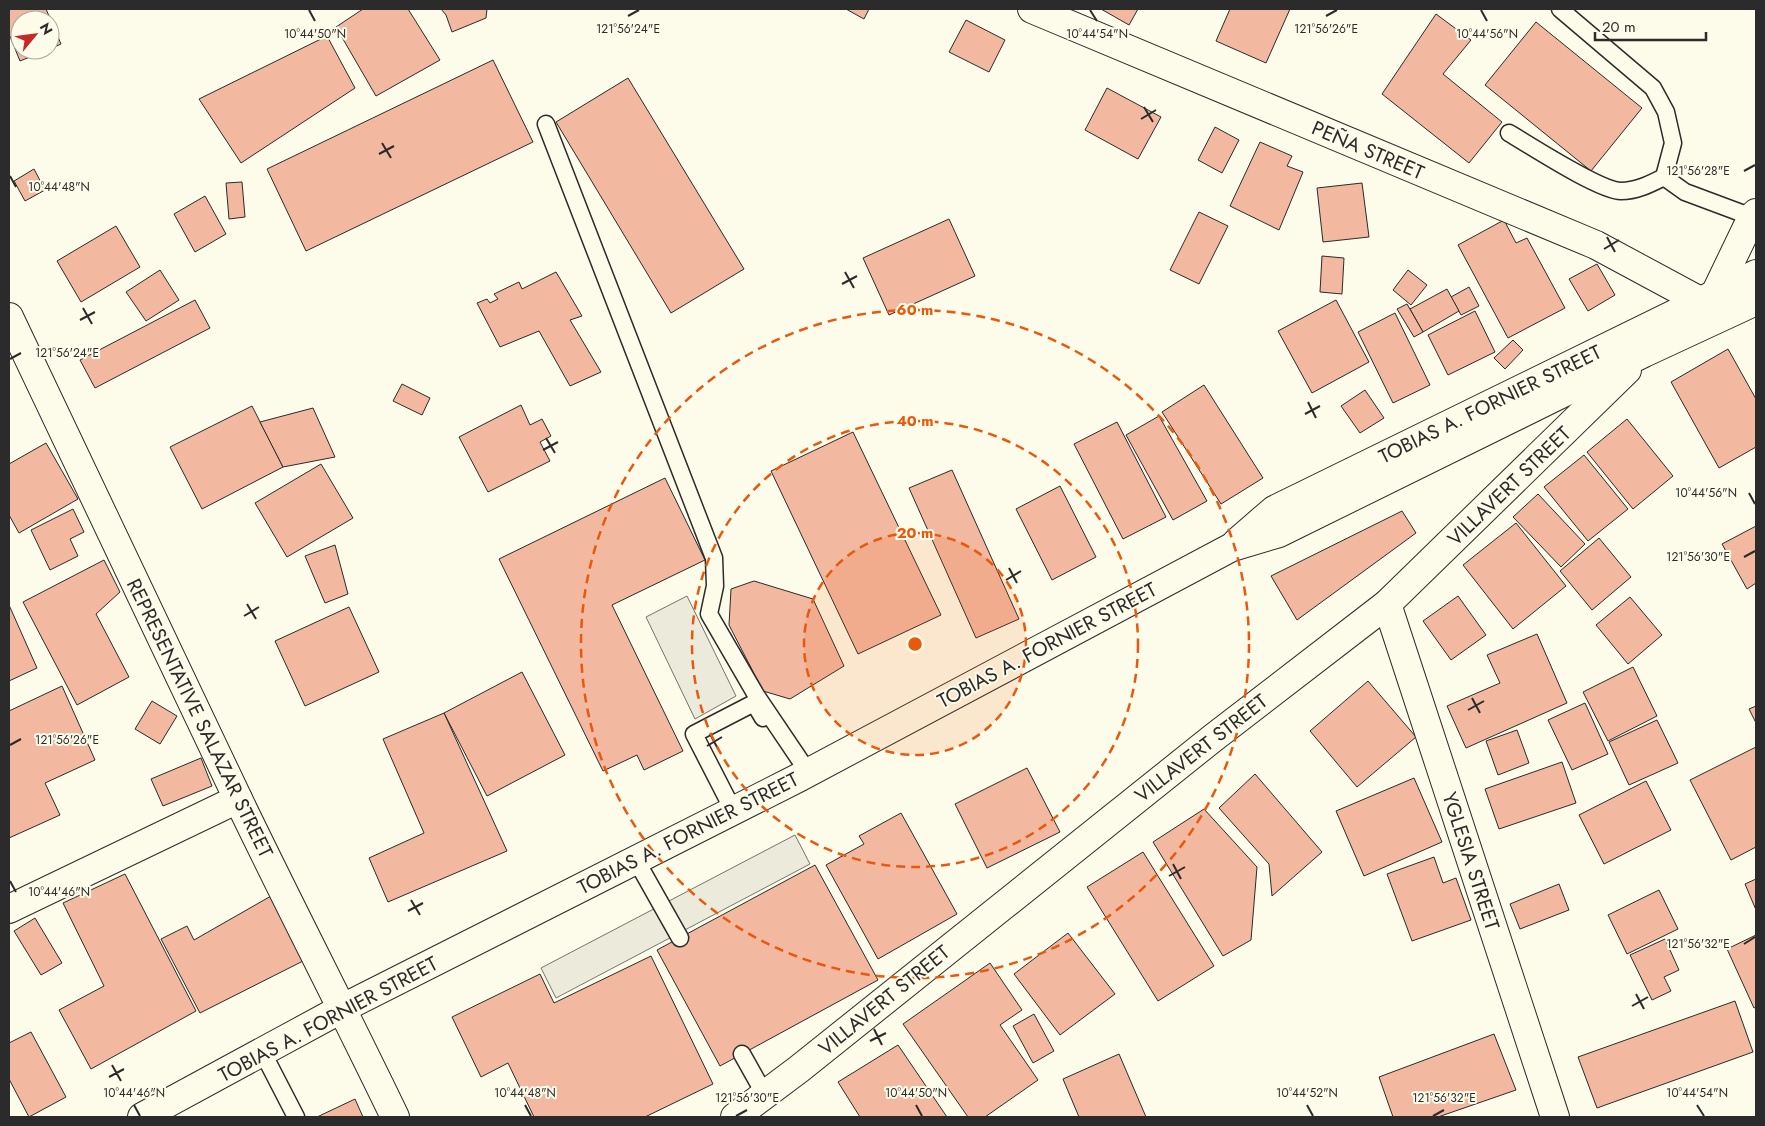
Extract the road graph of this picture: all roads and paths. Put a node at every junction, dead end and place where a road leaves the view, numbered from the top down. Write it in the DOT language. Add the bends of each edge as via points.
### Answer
graph roads {
  1 [pos="1032,9"];
  2 [pos="1560,9"];
  3 [pos="546,124"];
  4 [pos="1509,133"];
  5 [pos="1664,177"];
  6 [pos="1754,215"];
  7 [pos="1756,274"];
  8 [pos="1708,298"];
  9 [pos="1755,306"];
  10 [pos="9,317"];
  11 [pos="1644,353"];
  12 [pos="1232,547"];
  13 [pos="1387,604"];
  14 [pos="803,775"];
  15 [pos="238,799"];
  16 [pos="733,810"];
  17 [pos="636,860"];
  18 [pos="9,909"];
  19 [pos="680,938"];
  20 [pos="343,1008"];
  21 [pos="263,1053"];
  22 [pos="742,1054"];
  23 [pos="765,1094"];
  24 [pos="142,1117"];
  25 [pos="296,1117"];
  26 [pos="395,1117"];
  27 [pos="735,1117"];
  28 [pos="1555,1117"];
  1 -- 8 [label="main road, PEÑA STREET" via="1596,245"];
  2 -- 5 [label="lane" via="1653,88 1666,112 1673,143"];
  3 -- 14 [label="lane" via="714,558 715,586 709,614"];
  4 -- 5 [label="lane" via="1598,184 1619,191 1641,188"];
  5 -- 6 [label="lane" via="1685,192"];
  6 -- 8 [label="main road"];
  7 -- 8 [label="main road, TOBIAS A. FORNIER STREET"];
  8 -- 12 [label="main road, TOBIAS A. FORNIER STREET" via="1274,510"];
  9 -- 11 [label="main road, TOBIAS A. FORNIER STREET"];
  10 -- 15 [label="main road, REPRESENTATIVE SALAZAR STREET"];
  11 -- 12 [label="main road, TOBIAS A. FORNIER STREET" via="1279,533"];
  11 -- 13 [label="main road, VILLAVERT STREET"];
  12 -- 14 [label="main road, TOBIAS A. FORNIER STREET"];
  13 -- 23 [label="main road, VILLAVERT STREET"];
  13 -- 28 [label="main road, YGLESIA STREET"];
  14 -- 16 [label="main road, TOBIAS A. FORNIER STREET"];
  14 -- 16 [label="lane" via="754,703 694,734"];
  15 -- 18 [label="main road"];
  15 -- 20 [label="main road, REPRESENTATIVE SALAZAR STREET"];
  16 -- 17 [label="main road, TOBIAS A. FORNIER STREET"];
  17 -- 19 [label="lane"];
  17 -- 20 [label="main road, TOBIAS A. FORNIER STREET"];
  20 -- 21 [label="main road, TOBIAS A. FORNIER STREET"];
  20 -- 26 [label="main road, REPRESENTATIVE SALAZAR STREET"];
  21 -- 24 [label="main road, TOBIAS A. FORNIER STREET"];
  21 -- 25 [label="lane"];
  22 -- 23 [label="lane"];
  23 -- 27 [label="main road, VILLAVERT STREET"];
}
